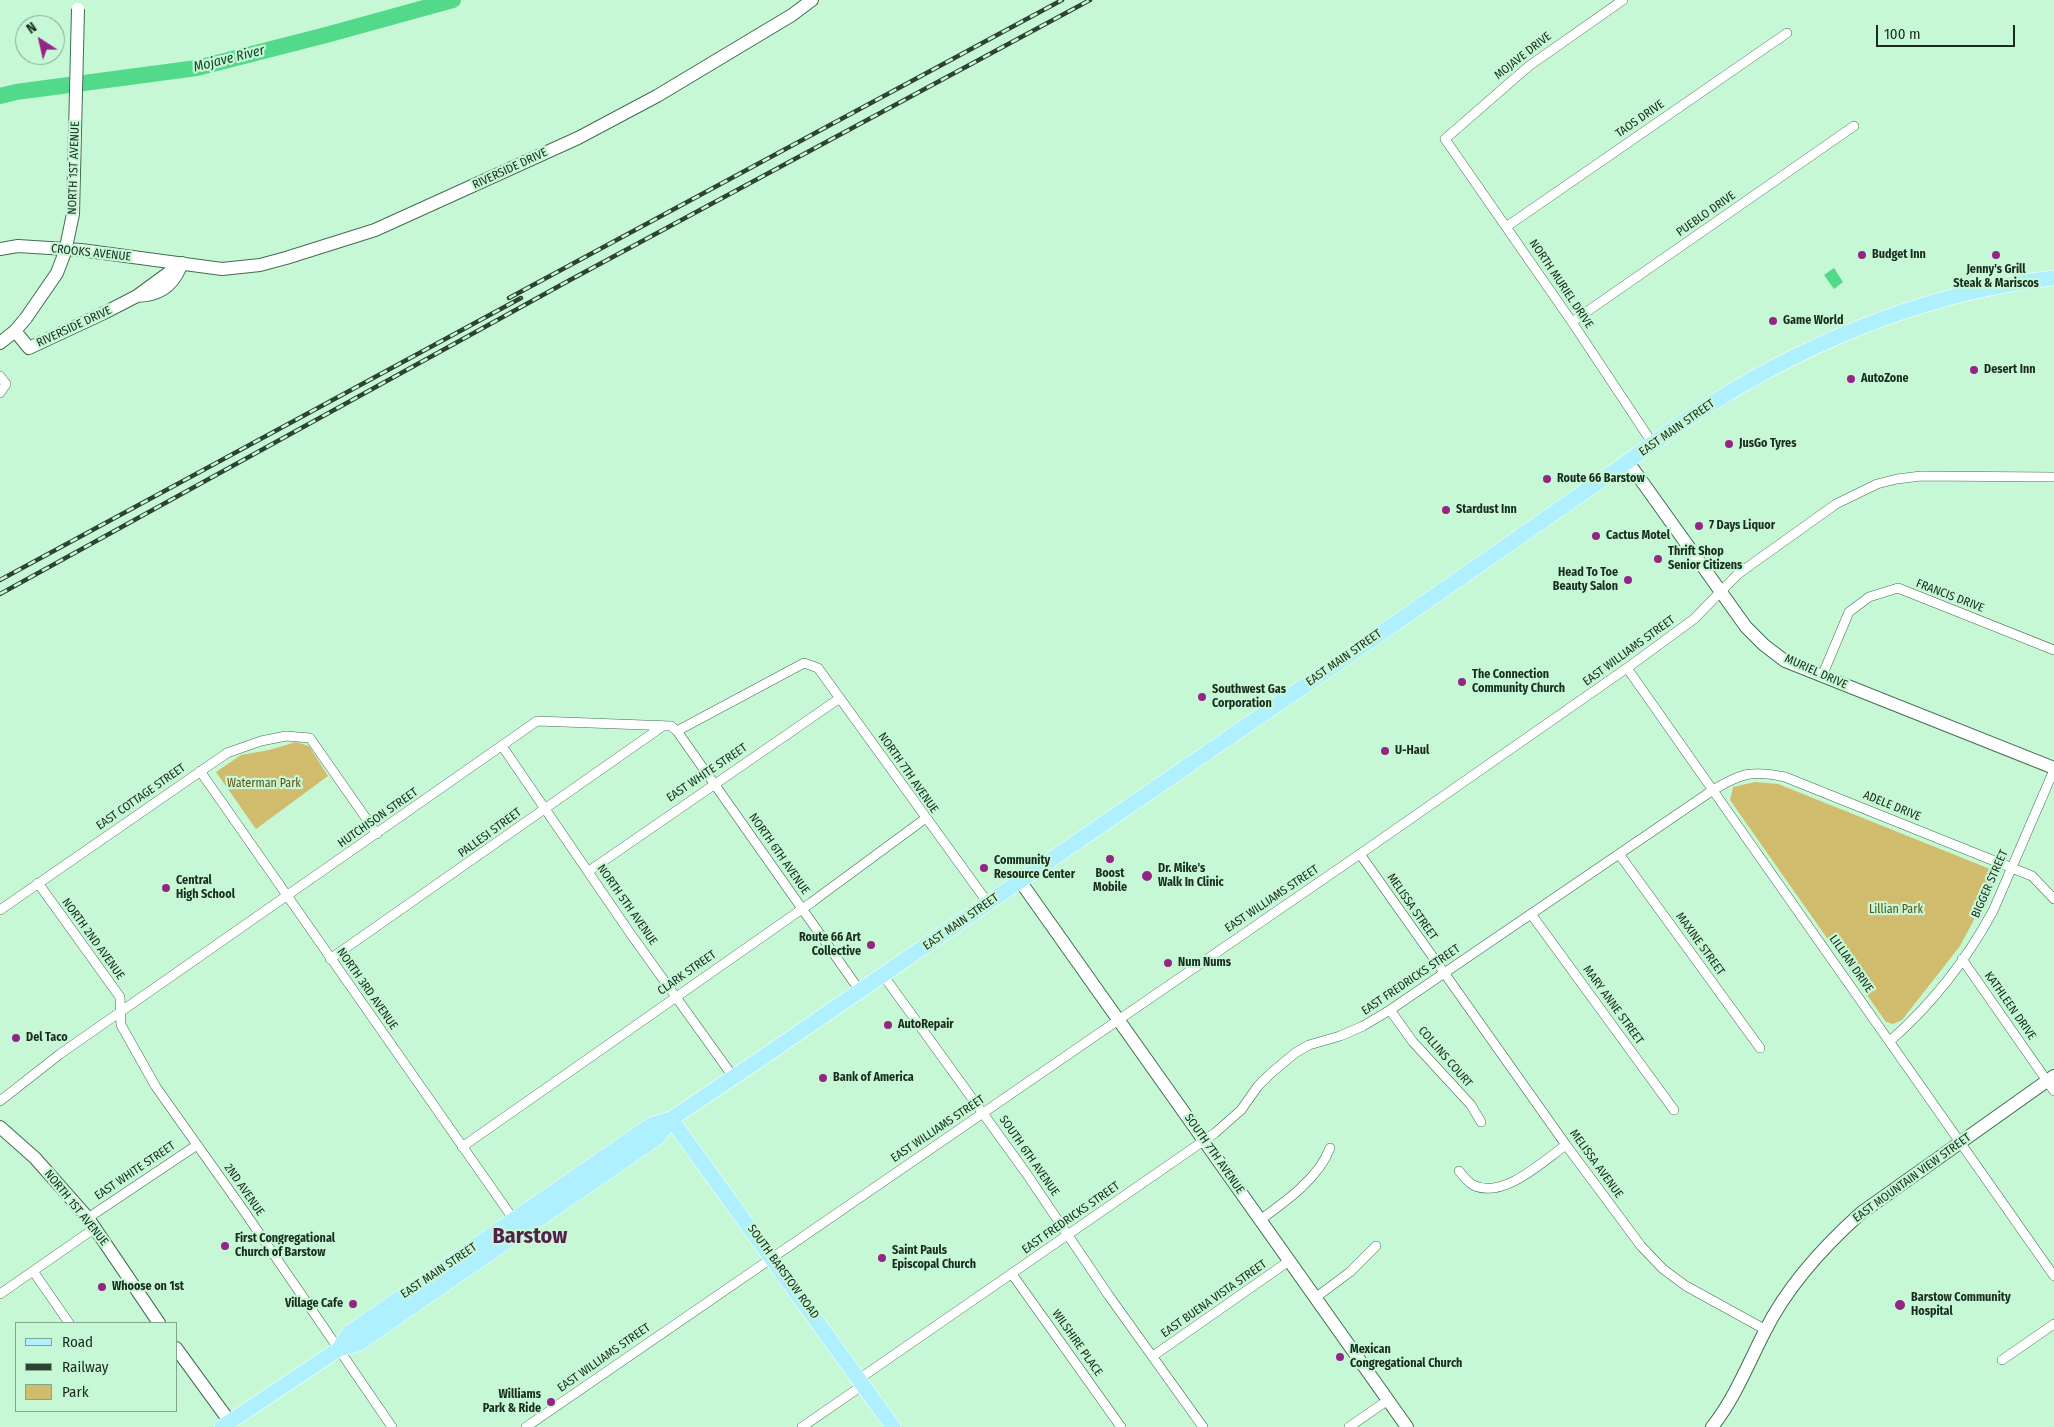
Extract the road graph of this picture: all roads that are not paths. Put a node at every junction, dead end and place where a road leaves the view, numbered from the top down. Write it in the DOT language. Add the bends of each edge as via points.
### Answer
graph roads {
  1 [pos="812,0"];
  2 [pos="1622,0"];
  3 [pos="78,4"];
  4 [pos="1788,33"];
  5 [pos="1854,126"];
  6 [pos="1445,140"];
  7 [pos="1506,227"];
  8 [pos="0,249"];
  9 [pos="182,263"];
  10 [pos="2054,278"];
  11 [pos="1572,322"];
  12 [pos="15,331"];
  13 [pos="0,343"];
  14 [pos="0,376"];
  15 [pos="0,393"];
  16 [pos="1653,444"];
  17 [pos="1628,462"];
  18 [pos="2054,477"];
  19 [pos="1720,590"];
  20 [pos="2054,650"];
  21 [pos="1627,668"];
  22 [pos="1822,676"];
  23 [pos="840,698"];
  24 [pos="663,726"];
  25 [pos="677,731"];
  26 [pos="502,746"];
  27 [pos="2054,769"];
  28 [pos="200,771"];
  29 [pos="714,783"];
  30 [pos="1713,790"];
  31 [pos="545,808"];
  32 [pos="926,818"];
  33 [pos="377,834"];
  34 [pos="1360,854"];
  35 [pos="1619,854"];
  36 [pos="2011,867"];
  37 [pos="589,870"];
  38 [pos="1020,881"];
  39 [pos="38,883"];
  40 [pos="286,896"];
  41 [pos="2054,899"];
  42 [pos="988,903"];
  43 [pos="802,908"];
  44 [pos="0,910"];
  45 [pos="1531,914"];
  46 [pos="330,959"];
  47 [pos="1962,959"];
  48 [pos="1444,973"];
  49 [pos="883,975"];
  50 [pos="860,991"];
  51 [pos="676,996"];
  52 [pos="1390,1010"];
  53 [pos="121,1012"];
  54 [pos="1118,1020"];
  55 [pos="1890,1042"];
  56 [pos="1760,1048"];
  57 [pos="734,1078"];
  58 [pos="2052,1083"];
  59 [pos="0,1101"];
  60 [pos="1674,1110"];
  61 [pos="983,1113"];
  62 [pos="671,1119"];
  63 [pos="1481,1122"];
  64 [pos="0,1127"];
  65 [pos="1204,1140"];
  66 [pos="1961,1142"];
  67 [pos="1566,1144"];
  68 [pos="197,1145"];
  69 [pos="462,1147"];
  70 [pos="1330,1148"];
  71 [pos="1459,1172"];
  72 [pos="514,1220"];
  73 [pos="1260,1220"];
  74 [pos="91,1223"];
  75 [pos="1069,1234"];
  76 [pos="1376,1246"];
  77 [pos="773,1257"];
  78 [pos="1290,1261"];
  79 [pos="33,1271"];
  80 [pos="1012,1274"];
  81 [pos="2054,1276"];
  82 [pos="0,1294"];
  83 [pos="1315,1298"];
  84 [pos="68,1322"];
  85 [pos="159,1322"];
  86 [pos="2054,1324"];
  87 [pos="1766,1330"];
  88 [pos="339,1349"];
  89 [pos="178,1351"];
  90 [pos="1153,1356"];
  91 [pos="2002,1360"];
  92 [pos="861,1382"];
  93 [pos="1388,1400"];
  94 [pos="226,1424"];
  95 [pos="392,1427"];
  96 [pos="526,1427"];
  97 [pos="802,1427"];
  98 [pos="893,1427"];
  99 [pos="1121,1427"];
  100 [pos="1203,1427"];
  101 [pos="1349,1427"];
  102 [pos="1407,1427"];
  103 [pos="1712,1427"];
  1 -- 9 [label="street, RIVERSIDE DRIVE" via="622,115 570,142 375,230 260,266 222,269"];
  2 -- 6 [label="street, MOJAVE DRIVE" via="1529,66"];
  3 -- 12 [label="street, NORTH 1ST AVENUE, bridge" via="73,214 57,273"];
  4 -- 7 [label="street, TAOS DRIVE"];
  5 -- 11 [label="street, PUEBLO DRIVE"];
  6 -- 7 [label="street, NORTH MURIEL DRIVE"];
  7 -- 11 [label="street, NORTH MURIEL DRIVE"];
  8 -- 9 [label="street, CROOKS AVENUE" via="18,246 81,250"];
  9 -- 12 [label="street, RIVERSIDE DRIVE" via="176,278 153,295 137,296 29,348"];
  10 -- 16 [label="main road, EAST MAIN STREET" via="1976,291 1823,343 1724,395"];
  11 -- 16 [label="street, NORTH MURIEL DRIVE"];
  12 -- 13 [label="street, NORTH 1ST AVENUE"];
  14 -- 15 [label="street" via="6,384"];
  16 -- 17 [label="main road, EAST MAIN STREET"];
  17 -- 19 [label="street, MURIEL DRIVE"];
  17 -- 38 [label="main road, EAST MAIN STREET"];
  18 -- 19 [label="street, EAST WILLIAMS STREET" via="1921,476 1877,484 1836,504"];
  19 -- 21 [label="street, EAST WILLIAMS STREET" via="1694,619"];
  19 -- 22 [label="street, MURIEL DRIVE" via="1746,627 1764,645 1786,661"];
  20 -- 22 [label="street, FRANCIS DRIVE" via="1898,588 1869,597 1849,612"];
  21 -- 30 [label="street, LILLIAN DRIVE"];
  21 -- 34 [label="street, EAST WILLIAMS STREET"];
  22 -- 27 [label="street, MURIEL DRIVE"];
  23 -- 25 [label="street, NORTH 7TH AVENUE" via="818,668 804,664"];
  23 -- 29 [label="street, EAST WHITE STREET"];
  23 -- 32 [label="street, NORTH 7TH AVENUE"];
  24 -- 25 [label="street, HUTCHISON STREET" via="671,726"];
  24 -- 26 [label="street, HUTCHISON STREET" via="538,721"];
  24 -- 31 [label="street, PALLESI STREET"];
  25 -- 29 [label="street, NORTH 6TH AVENUE"];
  26 -- 31 [label="street, NORTH 5TH AVENUE"];
  26 -- 33 [label="street, HUTCHISON STREET"];
  27 -- 36 [label="street, BIGGER STREET"];
  28 -- 33 [label="street, EAST COTTAGE STREET" via="227,753 261,741 286,736 310,738"];
  28 -- 39 [label="street, EAST COTTAGE STREET"];
  28 -- 40 [label="street, NORTH 3RD AVENUE"];
  29 -- 37 [label="street, EAST WHITE STREET"];
  29 -- 43 [label="street, NORTH 6TH AVENUE"];
  30 -- 35 [label="street, EAST FREDRICKS STREET"];
  30 -- 36 [label="street, ADELE DRIVE" via="1736,776 1758,772 1785,777"];
  30 -- 55 [label="street, LILLIAN DRIVE"];
  31 -- 37 [label="street, NORTH 5TH AVENUE"];
  31 -- 46 [label="street, PALLESI STREET"];
  32 -- 42 [label="street, NORTH 7TH AVENUE"];
  32 -- 43 [label="street, CLARK STREET"];
  33 -- 40 [label="street, HUTCHISON STREET"];
  34 -- 48 [label="street, MELISSA STREET"];
  34 -- 54 [label="street, EAST WILLIAMS STREET"];
  35 -- 45 [label="street, EAST FREDRICKS STREET"];
  35 -- 56 [label="street, MAXINE STREET"];
  36 -- 41 [label="street, ADELE DRIVE" via="2032,876"];
  36 -- 47 [label="street, BIGGER STREET" via="1982,932"];
  37 -- 51 [label="street, NORTH 5TH AVENUE"];
  38 -- 42 [label="main road, EAST MAIN STREET"];
  38 -- 54 [label="street, SOUTH 7TH AVENUE"];
  39 -- 44 [label="street, EAST COTTAGE STREET"];
  39 -- 53 [label="street, NORTH 2ND AVENUE" via="120,997"];
  40 -- 46 [label="street, NORTH 3RD AVENUE"];
  40 -- 53 [label="street, HUTCHISON STREET"];
  42 -- 49 [label="main road, EAST MAIN STREET"];
  43 -- 50 [label="street, NORTH 6TH AVENUE"];
  43 -- 51 [label="street, CLARK STREET"];
  45 -- 48 [label="street, EAST FREDRICKS STREET"];
  45 -- 60 [label="street, MARY ANNE STREET"];
  46 -- 69 [label="street, NORTH 3RD AVENUE"];
  47 -- 55 [label="street, BIGGER STREET" via="1929,1003"];
  47 -- 58 [label="street, KATHLEEN DRIVE"];
  48 -- 52 [label="street, EAST FREDRICKS STREET"];
  48 -- 67 [label="street, MELISSA AVENUE"];
  49 -- 50 [label="main road, EAST MAIN STREET"];
  49 -- 61 [label="street, SOUTH 6TH AVENUE"];
  50 -- 57 [label="main road, EAST MAIN STREET"];
  51 -- 57 [label="street, NORTH 5TH AVENUE"];
  51 -- 69 [label="street, CLARK STREET"];
  52 -- 63 [label="street, COLLINS COURT" via="1413,1042 1471,1105"];
  52 -- 65 [label="street, EAST FREDRICKS STREET" via="1363,1026 1308,1045 1296,1053 1258,1086 1228,1123"];
  53 -- 59 [label="street, HUTCHISON STREET"];
  53 -- 68 [label="street, 2ND AVENUE" via="121,1025 156,1087"];
  54 -- 61 [label="street, EAST WILLIAMS STREET"];
  54 -- 65 [label="street, SOUTH 7TH AVENUE"];
  55 -- 66 [label="street, LILLIAN DRIVE"];
  57 -- 62 [label="main road, EAST MAIN STREET"];
  58 -- 66 [label="street, EAST MOUNTAIN VIEW STREET"];
  61 -- 75 [label="street, SOUTH 6TH AVENUE"];
  61 -- 77 [label="street, EAST WILLIAMS STREET"];
  62 -- 72 [label="main road, EAST MAIN STREET" via="651,1125"];
  62 -- 77 [label="main road, SOUTH BARSTOW ROAD"];
  62 -- 88 [label="main road, EAST MAIN STREET" via="658,1137 358,1344"];
  64 -- 74 [label="street, NORTH 1ST AVENUE" via="35,1158"];
  65 -- 73 [label="street, SOUTH 7TH AVENUE"];
  65 -- 75 [label="street, EAST FREDRICKS STREET"];
  66 -- 81 [label="street, LILLIAN DRIVE"];
  66 -- 87 [label="street, EAST MOUNTAIN VIEW STREET" via="1861,1213 1835,1237 1800,1277"];
  67 -- 71 [label="street" via="1514,1182 1496,1188 1472,1184"];
  67 -- 87 [label="street, MELISSA AVENUE" via="1636,1240 1662,1269 1686,1286"];
  68 -- 74 [label="street, EAST WHITE STREET"];
  68 -- 88 [label="street, 2ND AVENUE"];
  69 -- 72 [label="street, NORTH 3RD AVENUE"];
  70 -- 73 [label="street" via="1326,1158 1300,1189"];
  72 -- 88 [label="main road, EAST MAIN STREET" via="349,1333"];
  73 -- 78 [label="street, SOUTH 7TH AVENUE"];
  74 -- 79 [label="street, EAST WHITE STREET"];
  74 -- 85 [label="street, NORTH 1ST AVENUE"];
  75 -- 80 [label="street, EAST FREDRICKS STREET"];
  75 -- 90 [label="street, SOUTH 6TH AVENUE"];
  76 -- 83 [label="street" via="1350,1272"];
  77 -- 92 [label="main road, SOUTH BARSTOW ROAD"];
  77 -- 96 [label="street, EAST WILLIAMS STREET"];
  78 -- 83 [label="street, SOUTH 7TH AVENUE"];
  78 -- 90 [label="street, EAST BUENA VISTA STREET"];
  79 -- 82 [label="street, EAST WHITE STREET"];
  79 -- 84 [label="street"];
  80 -- 92 [label="street, EAST FREDRICKS STREET"];
  80 -- 99 [label="street, WILSHIRE PLACE"];
  83 -- 93 [label="street, SOUTH 7TH AVENUE"];
  86 -- 91 [label="street"];
  87 -- 103 [label="street, EAST MOUNTAIN VIEW STREET" via="1725,1410"];
  88 -- 94 [label="main road, EAST MAIN STREET"];
  88 -- 95 [label="street, 2ND AVENUE"];
  89 -- 94 [label="street"];
  90 -- 100 [label="street, SOUTH 6TH AVENUE"];
  92 -- 97 [label="street, EAST FREDRICKS STREET"];
  92 -- 98 [label="main road, SOUTH BARSTOW ROAD"];
  93 -- 101 [label="street"];
  93 -- 102 [label="street, SOUTH 7TH AVENUE"];
}
